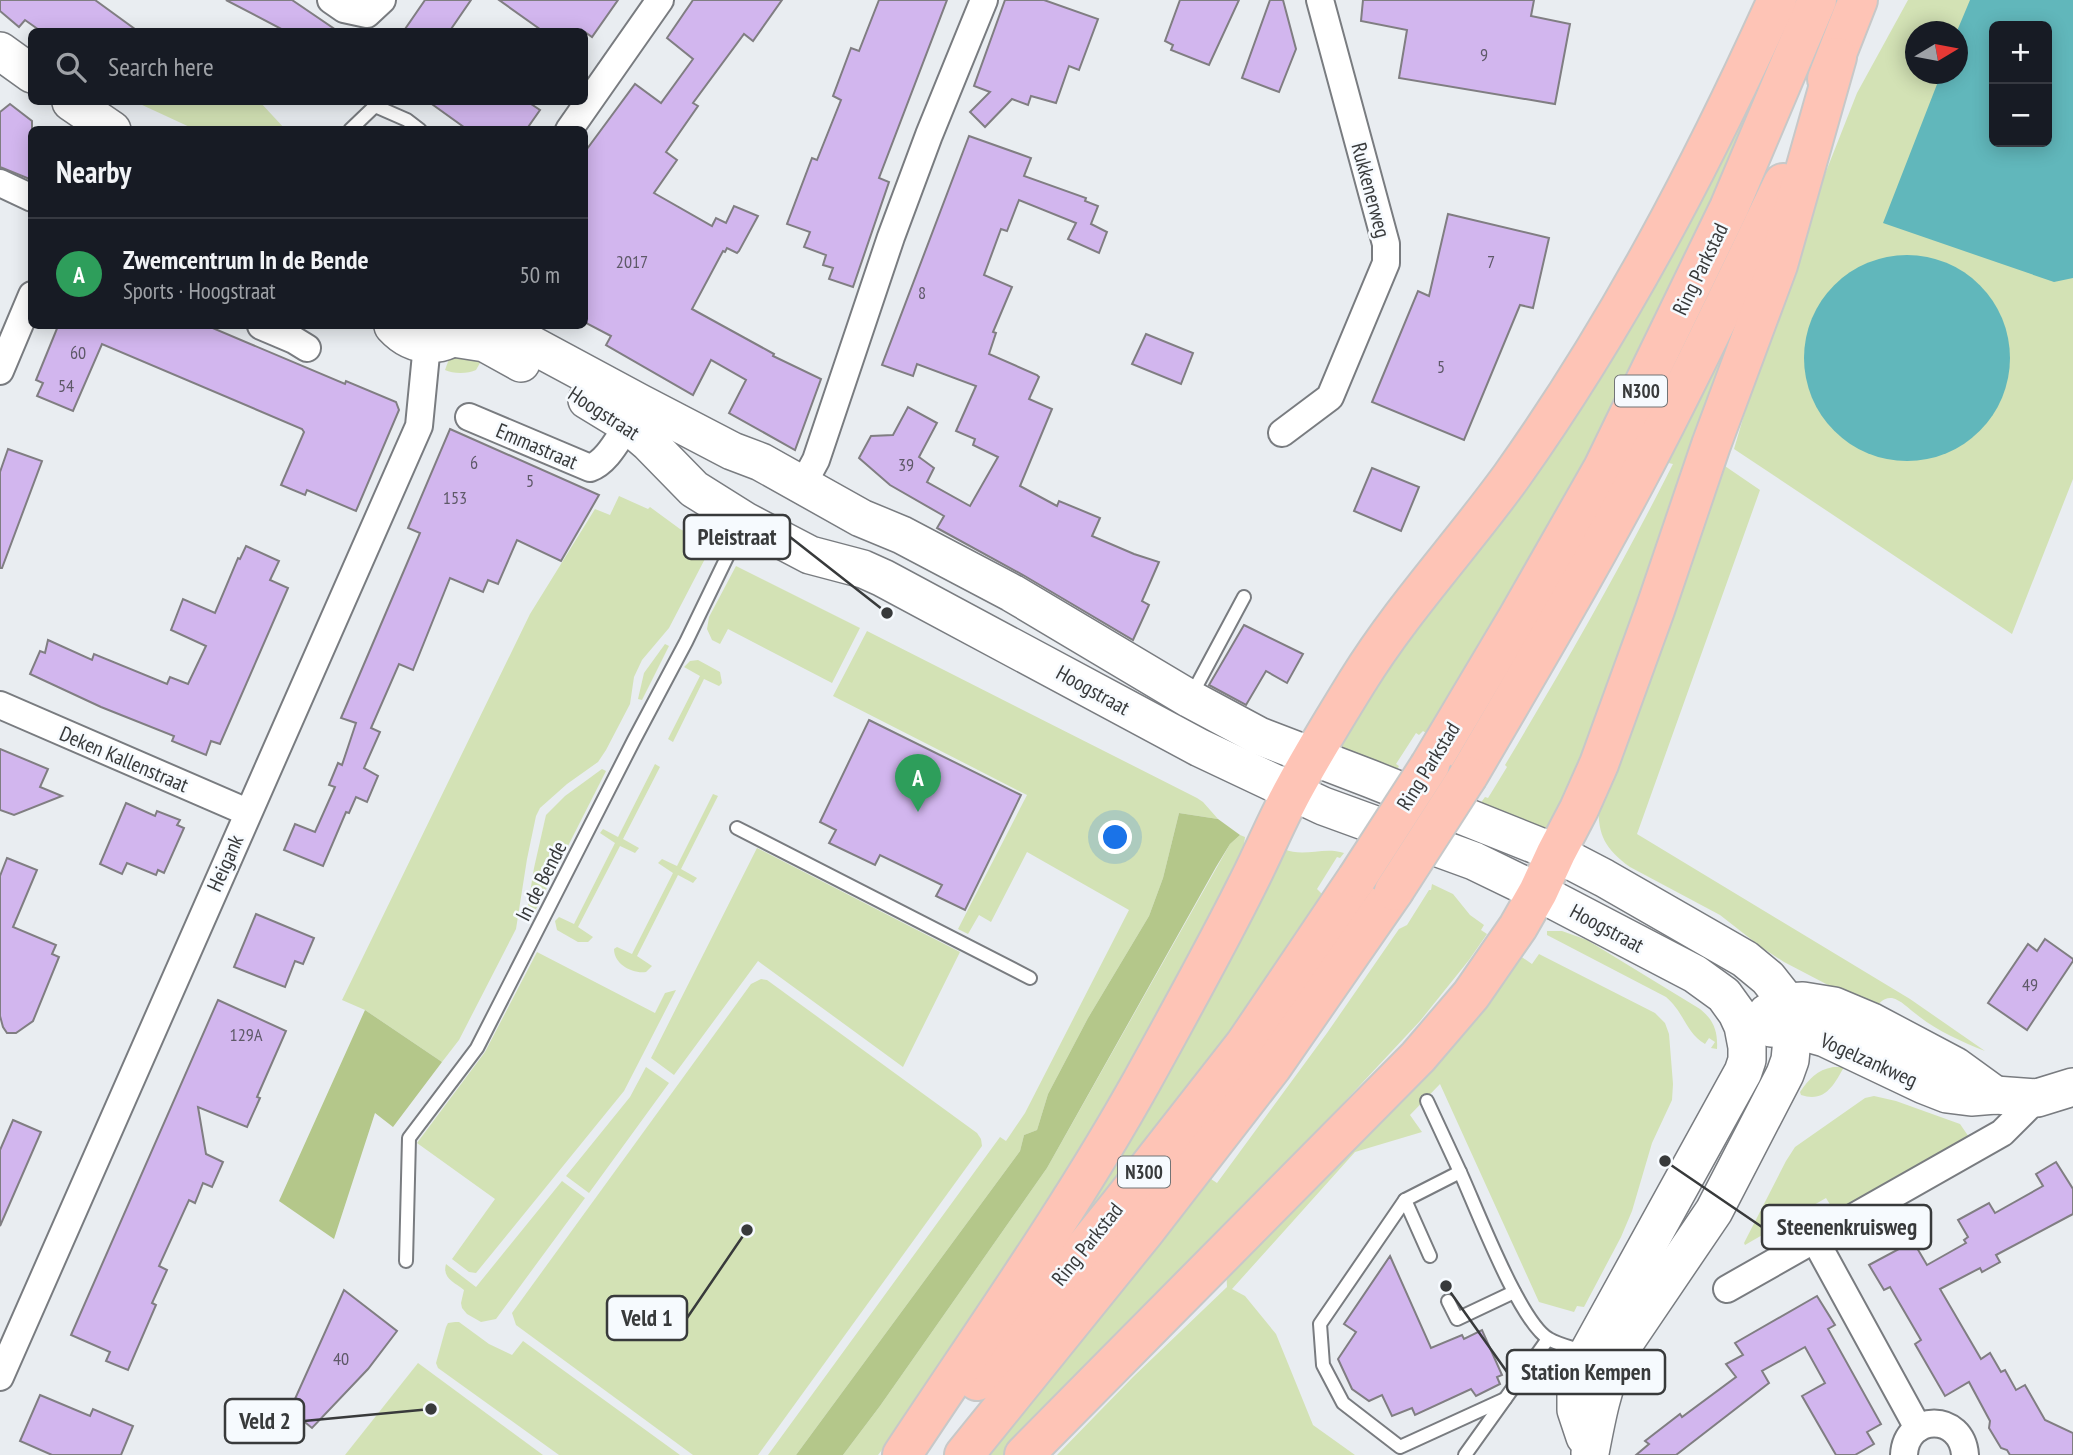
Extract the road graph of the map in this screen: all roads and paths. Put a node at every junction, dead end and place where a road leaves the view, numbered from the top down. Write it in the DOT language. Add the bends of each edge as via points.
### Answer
graph roads {
  1 [pos="331,0"];
  2 [pos="382,0"];
  3 [pos="660,0"];
  4 [pos="984,0"];
  5 [pos="1320,0"];
  6 [pos="1777,0"];
  7 [pos="1817,0"];
  8 [pos="1858,0"];
  9 [pos="0,51"];
  10 [pos="1837,57"];
  11 [pos="28,71"];
  12 [pos="588,103"];
  13 [pos="75,105"];
  14 [pos="586,105"];
  15 [pos="106,126"];
  16 [pos="354,126"];
  17 [pos="415,126"];
  18 [pos="572,126"];
  19 [pos="0,183"];
  20 [pos="28,196"];
  21 [pos="28,304"];
  22 [pos="268,329"];
  23 [pos="396,329"];
  24 [pos="504,329"];
  25 [pos="448,336"];
  26 [pos="307,348"];
  27 [pos="0,371"];
  28 [pos="469,416"];
  29 [pos="628,425"];
  30 [pos="1282,433"];
  31 [pos="811,491"];
  32 [pos="749,523"];
  33 [pos="1244,597"];
  34 [pos="1190,699"];
  35 [pos="0,705"];
  36 [pos="1312,757"];
  37 [pos="1292,792"];
  38 [pos="247,812"];
  39 [pos="737,828"];
  40 [pos="1556,853"];
  41 [pos="1538,891"];
  42 [pos="1030,978"];
  43 [pos="1790,1016"];
  44 [pos="1743,1026"];
  45 [pos="2073,1087"];
  46 [pos="2036,1098"];
  47 [pos="1427,1101"];
  48 [pos="1460,1172"];
  49 [pos="1405,1200"];
  50 [pos="1815,1240"];
  51 [pos="1430,1256"];
  52 [pos="406,1261"];
  53 [pos="1727,1289"];
  54 [pos="1514,1292"];
  55 [pos="1448,1301"];
  56 [pos="1548,1339"];
  57 [pos="6,1342"];
  58 [pos="1601,1358"];
  59 [pos="0,1377"];
  60 [pos="1505,1399"];
  61 [pos="1918,1428"];
  62 [pos="1591,1454"];
  63 [pos="902,1455"];
  64 [pos="915,1455"];
  65 [pos="964,1455"];
  66 [pos="1024,1455"];
  67 [pos="1465,1455"];
  68 [pos="1904,1455"];
  69 [pos="1965,1455"];
  1 -- 2 [label="street" via="344,9 367,14"];
  3 -- 12 [label="street"];
  4 -- 31 [label="street" via="891,237 816,460"];
  5 -- 30 [label="street, Rukkenerweg" via="1385,244 1386,263 1330,397"];
  6 -- 36 [label="highway, N300" via="1653,253 1569,391 1509,480 1374,656"];
  7 -- 64 [label="highway, Ring Parkstad / N300, bridge" via="1729,208 1603,468 1430,765 1245,1044"];
  8 -- 10 [label="highway, Ring Parkstad / N300"];
  9 -- 11 [label="main road"];
  10 -- 40 [label="highway, N300" via="1778,265 1622,705"];
  10 -- 65 [label="highway, Ring Parkstad / N300, bridge" via="1784,181 1639,475 1468,776 1272,1067"];
  13 -- 15 [label="main road"];
  14 -- 18 [label="street"];
  16 -- 17 [label="lane" via="375,106"];
  19 -- 20 [label="street"];
  21 -- 27 [label="street"];
  22 -- 26 [label="street"];
  23 -- 25 [label="main road, Hoogstraat" via="408,339"];
  24 -- 31 [label="main road, Hoogstraat"];
  25 -- 29 [label="main road, Hoogstraat" via="485,343"];
  25 -- 38 [label="street, Heigank" via="424,394 419,426"];
  28 -- 29 [label="street, Emmastraat" via="590,468 606,456"];
  29 -- 32 [label="main road, Hoogstraat" via="694,489"];
  31 -- 32 [label="main road" via="827,506 830,520 817,533 797,536 770,523"];
  31 -- 32 [label="main road" via="779,487 756,475 735,479 728,497 735,512"];
  31 -- 34 [label="main road, Hoogstraat" via="1012,593"];
  32 -- 37 [label="main road, Hoogstraat" via="810,555 883,578 1200,748"];
  32 -- 52 [label="lane, In de Bende" via="477,1048 410,1137"];
  33 -- 34 [label="lane"];
  34 -- 36 [label="main road, Hoogstraat" via="1259,736"];
  35 -- 38 [label="street, Deken Kallenstraat"];
  36 -- 37 [label="highway, N300"];
  36 -- 40 [label="main road, Hoogstraat"];
  37 -- 41 [label="main road, Hoogstraat" via="1474,861"];
  37 -- 63 [label="highway, N300" via="1141,1083 1075,1195"];
  38 -- 57 [label="street, Heigank"];
  39 -- 42 [label="lane"];
  40 -- 41 [label="highway, N300"];
  40 -- 43 [label="main road, Hoogstraat" via="1745,959 1768,978"];
  41 -- 44 [label="main road, Hoogstraat" via="1695,974 1724,995"];
  41 -- 66 [label="highway, N300" via="1486,975 1418,1057"];
  43 -- 44 [label="main road"];
  43 -- 46 [label="main road, Vogelzankweg" via="1803,1001 1834,1006 1955,1066 1995,1095"];
  43 -- 58 [label="main road" via="1790,1060 1785,1074 1714,1211 1655,1296"];
  44 -- 58 [label="main road" via="1747,1060 1743,1072"];
  45 -- 46 [label="main road, Vogelzankweg"];
  46 -- 50 [label="street, Vogelzankweg" via="2002,1133"];
  47 -- 48 [label="lane"];
  48 -- 49 [label="lane"];
  48 -- 54 [label="lane"];
  49 -- 51 [label="lane"];
  49 -- 60 [label="lane" via="1320,1324 1323,1365 1343,1403 1400,1447"];
  50 -- 53 [label="street, Vogelzankweg"];
  50 -- 61 [label="street"];
  54 -- 55 [label="lane" via="1457,1319"];
  54 -- 56 [label="lane" via="1529,1320"];
  56 -- 58 [label="lane"];
  56 -- 60 [label="lane"];
  57 -- 59 [label="street, Heigank"];
  58 -- 62 [label="main road" via="1607,1375"];
  60 -- 67 [label="lane"];
  61 -- 68 [label="street" via="1906,1442"];
  61 -- 69 [label="street" via="1946,1425 1961,1438"];
}
